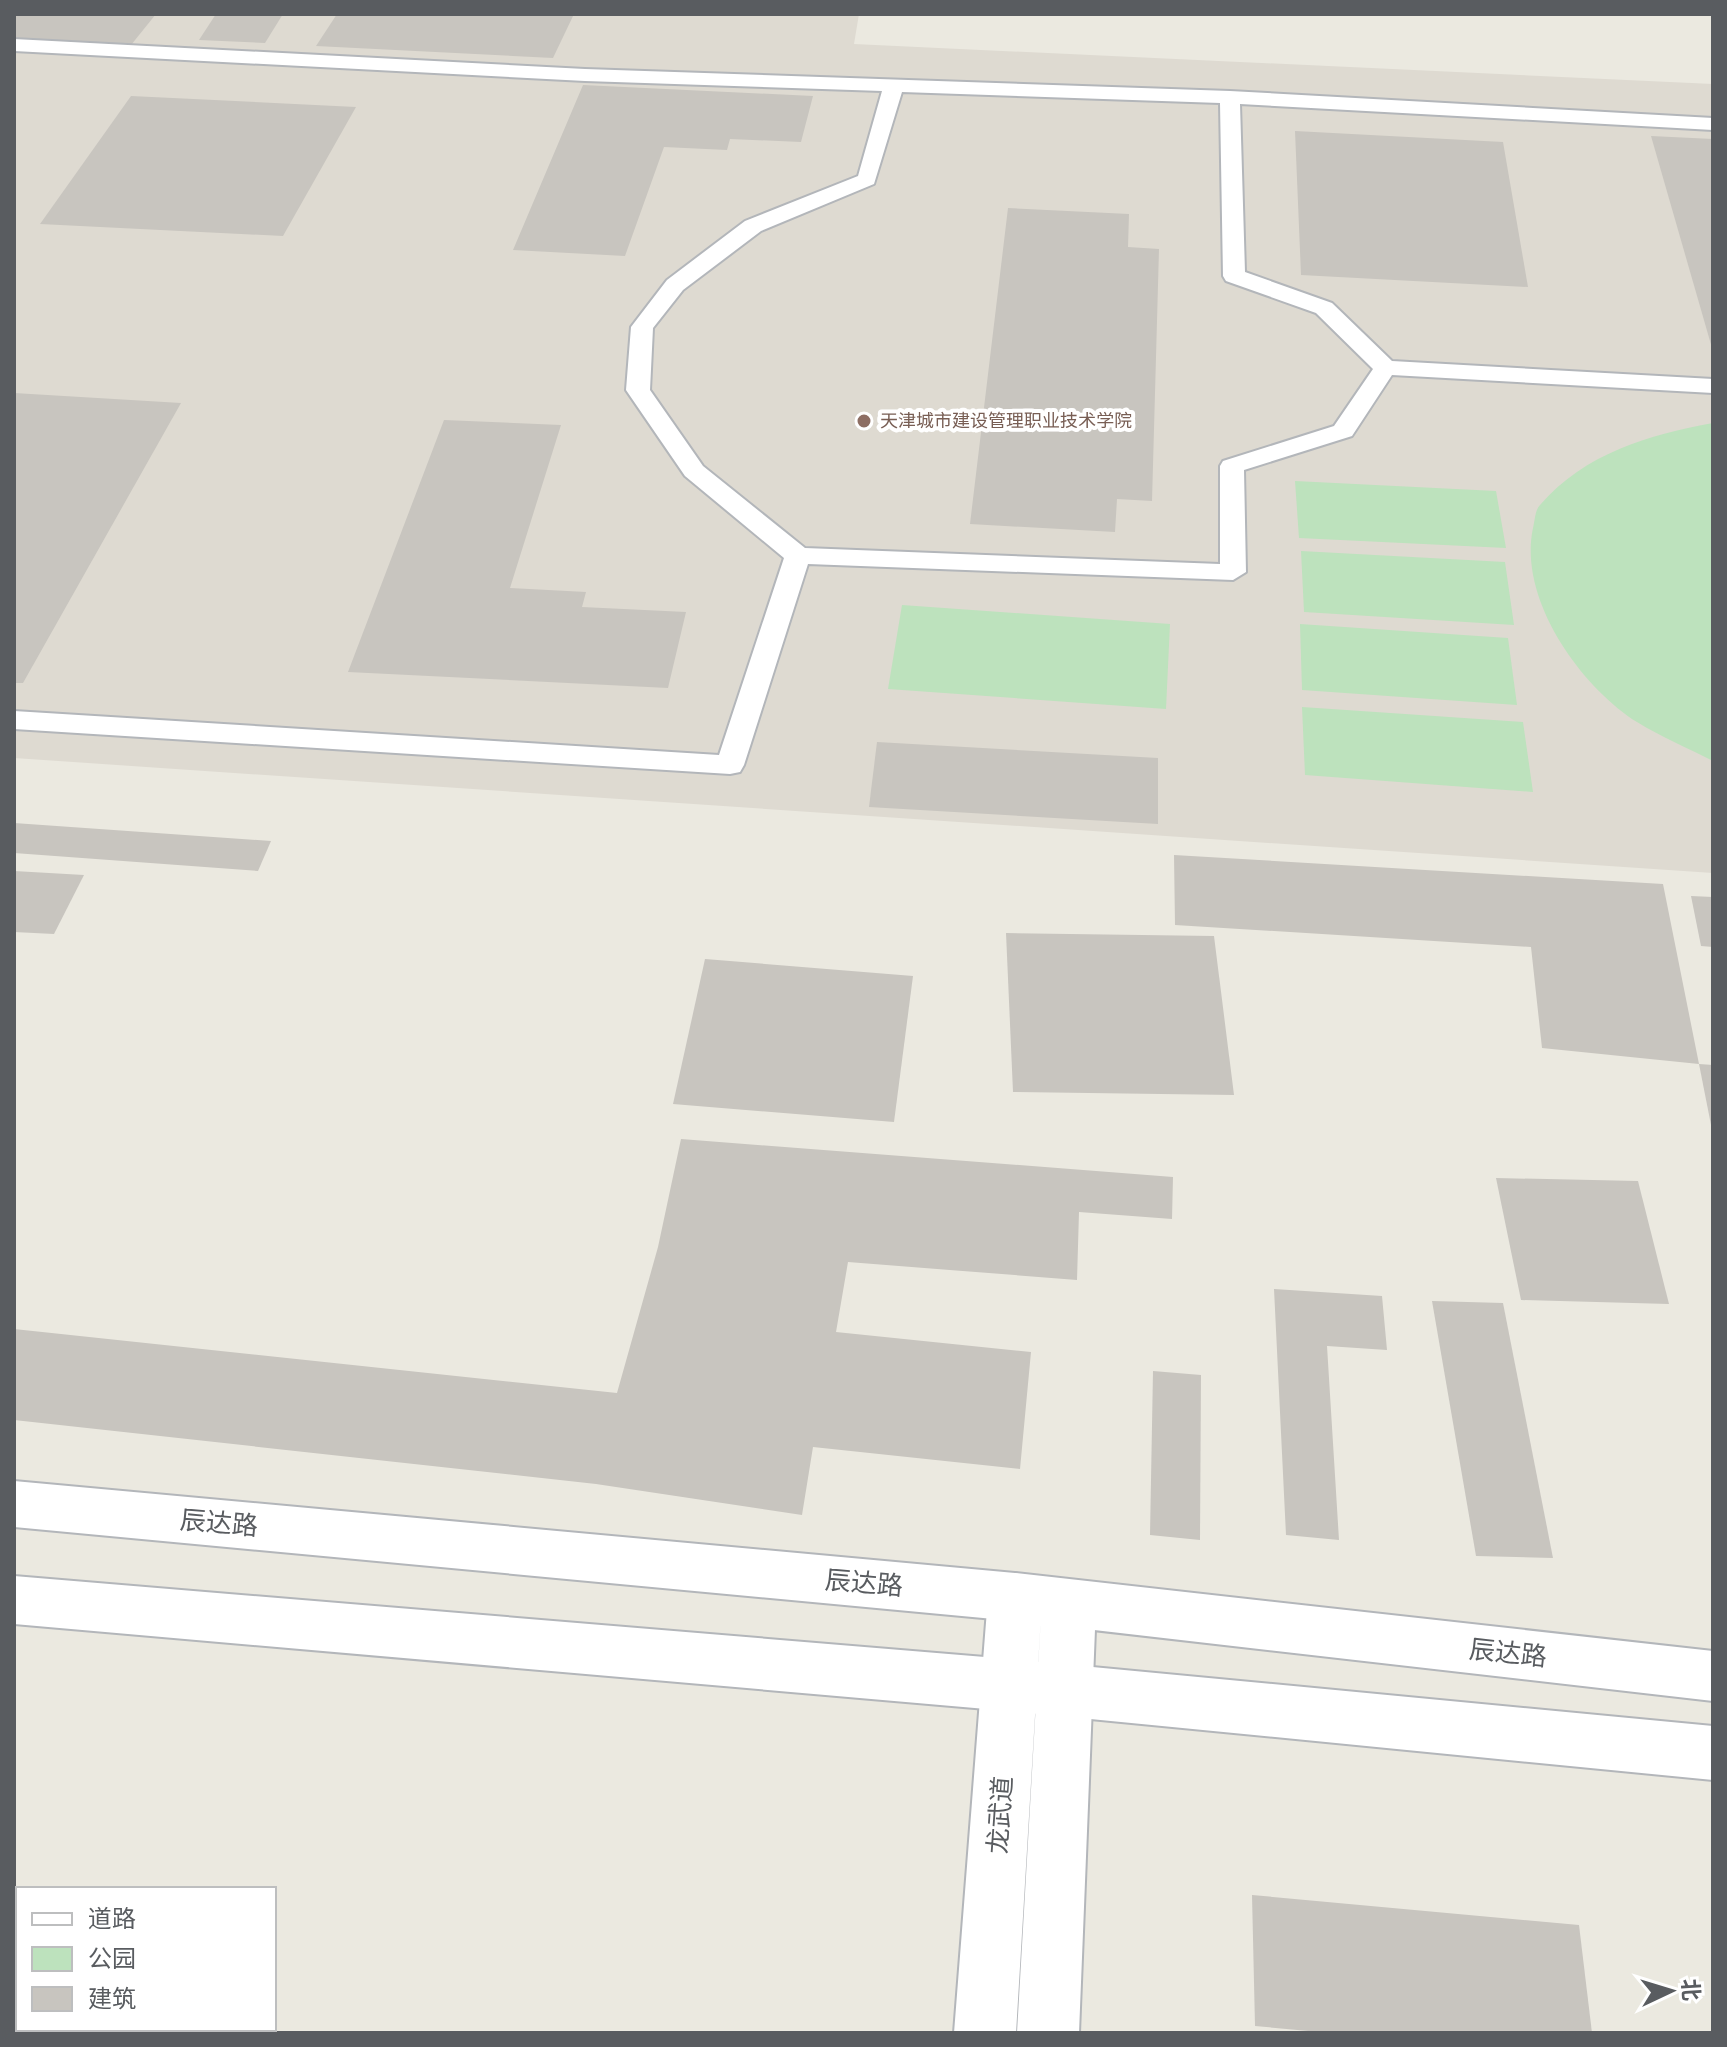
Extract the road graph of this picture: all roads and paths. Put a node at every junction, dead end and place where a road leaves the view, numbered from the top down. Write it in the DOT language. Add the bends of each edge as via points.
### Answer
graph roads {
  1 [pos="14,45"];
  2 [pos="893,87"];
  3 [pos="1230,97"];
  4 [pos="1713,124"];
  5 [pos="1385,368"];
  6 [pos="1713,386"];
  7 [pos="798,556"];
  8 [pos="14,720"];
  9 [pos="14,1504"];
  10 [pos="14,1600"];
  11 [pos="1042,1600"];
  12 [pos="1713,1676"];
  13 [pos="1036,1689"];
  14 [pos="1713,1753"];
  15 [pos="985,2033"];
  16 [pos="1048,2033"];
  1 -- 2 [label="lane"];
  2 -- 3 [label="lane"];
  2 -- 7 [label="lane" via="867,180 753,226 675,285 642,327 638,390 694,471"];
  3 -- 4 [label="lane"];
  3 -- 5 [label="lane" via="1234,276 1324,308"];
  5 -- 6 [label="lane"];
  5 -- 7 [label="lane" via="1343,431 1232,466 1233,572"];
  7 -- 8 [label="lane" via="730,765"];
  9 -- 11 [label="street, 辰达路"];
  10 -- 13 [label="street"];
  11 -- 12 [label="street, 辰达路"];
  11 -- 13 [label="street, 龙武道"];
  13 -- 14 [label="street"];
  13 -- 15 [label="street, 龙武道"];
  13 -- 16 [label="street"];
}
